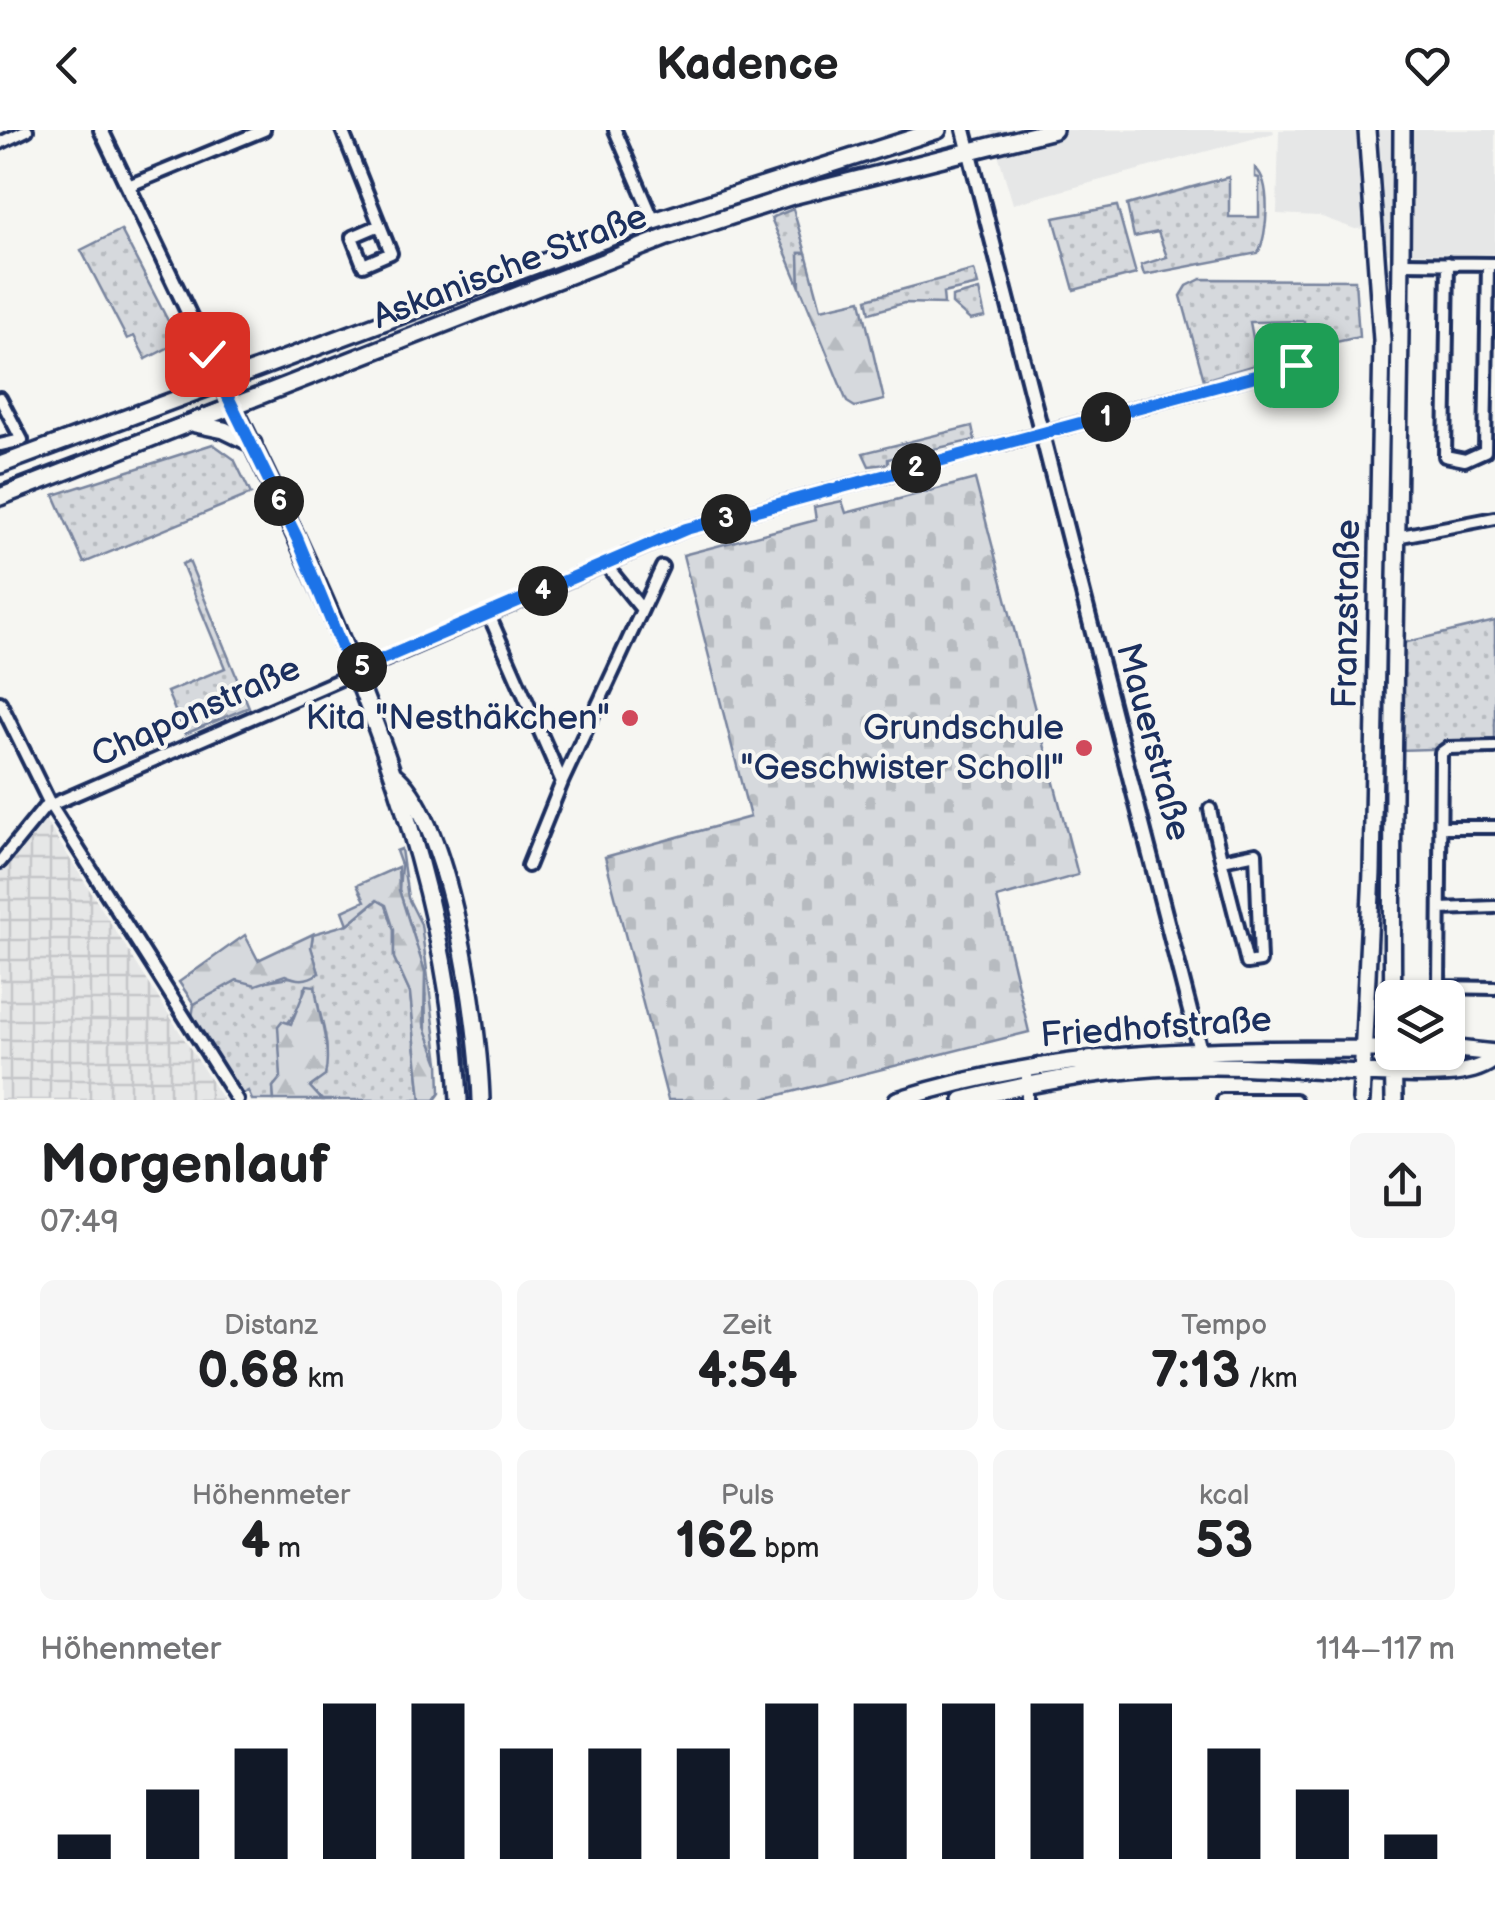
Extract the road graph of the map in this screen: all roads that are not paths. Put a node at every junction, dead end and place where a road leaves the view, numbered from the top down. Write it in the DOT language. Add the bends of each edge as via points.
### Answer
graph roads {
  1 [pos="27,130"];
  2 [pos="101,130"];
  3 [pos="264,130"];
  4 [pos="342,130"];
  5 [pos="615,130"];
  6 [pos="938,130"];
  7 [pos="964,130"];
  8 [pos="1054,130"];
  9 [pos="1367,130"];
  10 [pos="1402,130"];
  11 [pos="0,143"];
  12 [pos="970,152"];
  13 [pos="128,186"];
  14 [pos="654,221"];
  15 [pos="380,225"];
  16 [pos="1403,263"];
  17 [pos="1448,264"];
  18 [pos="1491,264"];
  19 [pos="1318,359"];
  20 [pos="221,381"];
  21 [pos="0,398"];
  22 [pos="234,407"];
  23 [pos="192,424"];
  24 [pos="1043,434"];
  25 [pos="252,444"];
  26 [pos="0,445"];
  27 [pos="0,465"];
  28 [pos="0,497"];
  29 [pos="1495,518"];
  30 [pos="1396,537"];
  31 [pos="605,564"];
  32 [pos="662,567"];
  33 [pos="640,608"];
  34 [pos="489,615"];
  35 [pos="352,672"];
  36 [pos="0,702"];
  37 [pos="1495,747"];
  38 [pos="393,774"];
  39 [pos="562,782"];
  40 [pos="51,806"];
  41 [pos="1210,809"];
  42 [pos="1495,826"];
  43 [pos="1440,827"];
  44 [pos="1222,860"];
  45 [pos="0,862"];
  46 [pos="528,866"];
  47 [pos="1495,907"];
  48 [pos="1440,908"];
  49 [pos="1390,980"];
  50 [pos="1495,988"];
  51 [pos="1201,1048"];
  52 [pos="1364,1049"];
  53 [pos="1375,1049"];
  54 [pos="1465,1051"];
  55 [pos="1495,1055"];
  56 [pos="1027,1066"];
  57 [pos="1203,1066"];
  58 [pos="1393,1070"];
  59 [pos="1363,1074"];
  60 [pos="1393,1074"];
  61 [pos="1027,1092"];
  62 [pos="238,1100"];
  63 [pos="459,1100"];
  64 [pos="481,1100"];
  65 [pos="897,1100"];
  66 [pos="962,1100"];
  67 [pos="1222,1100"];
  68 [pos="1295,1100"];
  69 [pos="1361,1100"];
  70 [pos="1394,1100"];
  1 -- 11 [label="street"];
  2 -- 13 [label="street"];
  3 -- 13 [label="street"];
  4 -- 15 [label="street"];
  5 -- 14 [label="street"];
  6 -- 14 [label="main road, Askanische Straße"];
  7 -- 12 [label="street, Mauerstraße"];
  8 -- 12 [label="main road, Askanische Straße"];
  9 -- 52 [label="main road, Franzstraße" via="1382,340"];
  10 -- 16 [label="main road, Franzstraße"];
  12 -- 22 [label="main road, Askanische Straße" via="792,196 667,237"];
  12 -- 24 [label="street, Mauerstraße"];
  13 -- 20 [label="street"];
  14 -- 20 [label="main road, Askanische Straße"];
  16 -- 17 [label="street"];
  16 -- 30 [label="main road, Franzstraße"];
  17 -- 18 [label="street"];
  17 -- 18 [label="street" via="1445,456 1465,460 1485,452"];
  19 -- 24 [label="street, Chaponstraße"];
  20 -- 22 [label="main road"];
  20 -- 27 [label="main road, Askanische Straße"];
  21 -- 26 [label="street" via="22,440"];
  22 -- 23 [label="main road, Askanische Straße"];
  22 -- 25 [label="main road"];
  23 -- 25 [label="main road"];
  23 -- 28 [label="main road, Askanische Straße"];
  24 -- 31 [label="street, Chaponstraße" via="686,529"];
  24 -- 51 [label="street, Mauerstraße"];
  25 -- 35 [label="main road"];
  29 -- 30 [label="street"];
  30 -- 49 [label="main road, Franzstraße"];
  31 -- 33 [label="street"];
  31 -- 34 [label="street, Chaponstraße"];
  32 -- 33 [label="street"];
  33 -- 39 [label="street"];
  34 -- 35 [label="street, Chaponstraße"];
  34 -- 39 [label="street"];
  35 -- 38 [label="main road"];
  35 -- 40 [label="street, Chaponstraße"];
  36 -- 40 [label="street"];
  37 -- 43 [label="street" via="1440,754"];
  38 -- 63 [label="main road" via="438,927"];
  38 -- 64 [label="main road" via="408,786 427,829 458,928"];
  39 -- 46 [label="street"];
  40 -- 45 [label="street"];
  40 -- 62 [label="street"];
  41 -- 44 [label="street, Mauerstraße"];
  42 -- 43 [label="street"];
  43 -- 48 [label="street"];
  44 -- 44 [label="street, Mauerstraße" via="1247,963 1260,961 1256,853"];
  47 -- 48 [label="street"];
  48 -- 50 [label="street" via="1440,988"];
  51 -- 52 [label="main road, Friedhofstraße"];
  51 -- 56 [label="main road, Friedhofstraße"];
  51 -- 57 [label="street, Mauerstraße"];
  52 -- 53 [label="main road, Friedhofstraße"];
  52 -- 59 [label="main road, Franzstraße"];
  54 -- 55 [label="main road"];
  55 -- 60 [label="main road, Friedhofstraße" via="1488,1064 1453,1071"];
  56 -- 61 [label="street"];
  56 -- 65 [label="main road, Friedhofstraße"];
  57 -- 59 [label="main road, Friedhofstraße"];
  57 -- 61 [label="main road, Friedhofstraße" via="1113,1072"];
  58 -- 60 [label="main road, Franzstraße"];
  59 -- 60 [label="main road, Friedhofstraße"];
  59 -- 69 [label="main road, Franzstraße"];
  60 -- 70 [label="main road, Franzstraße"];
  61 -- 66 [label="main road, Friedhofstraße"];
  67 -- 68 [label="street"];
}
